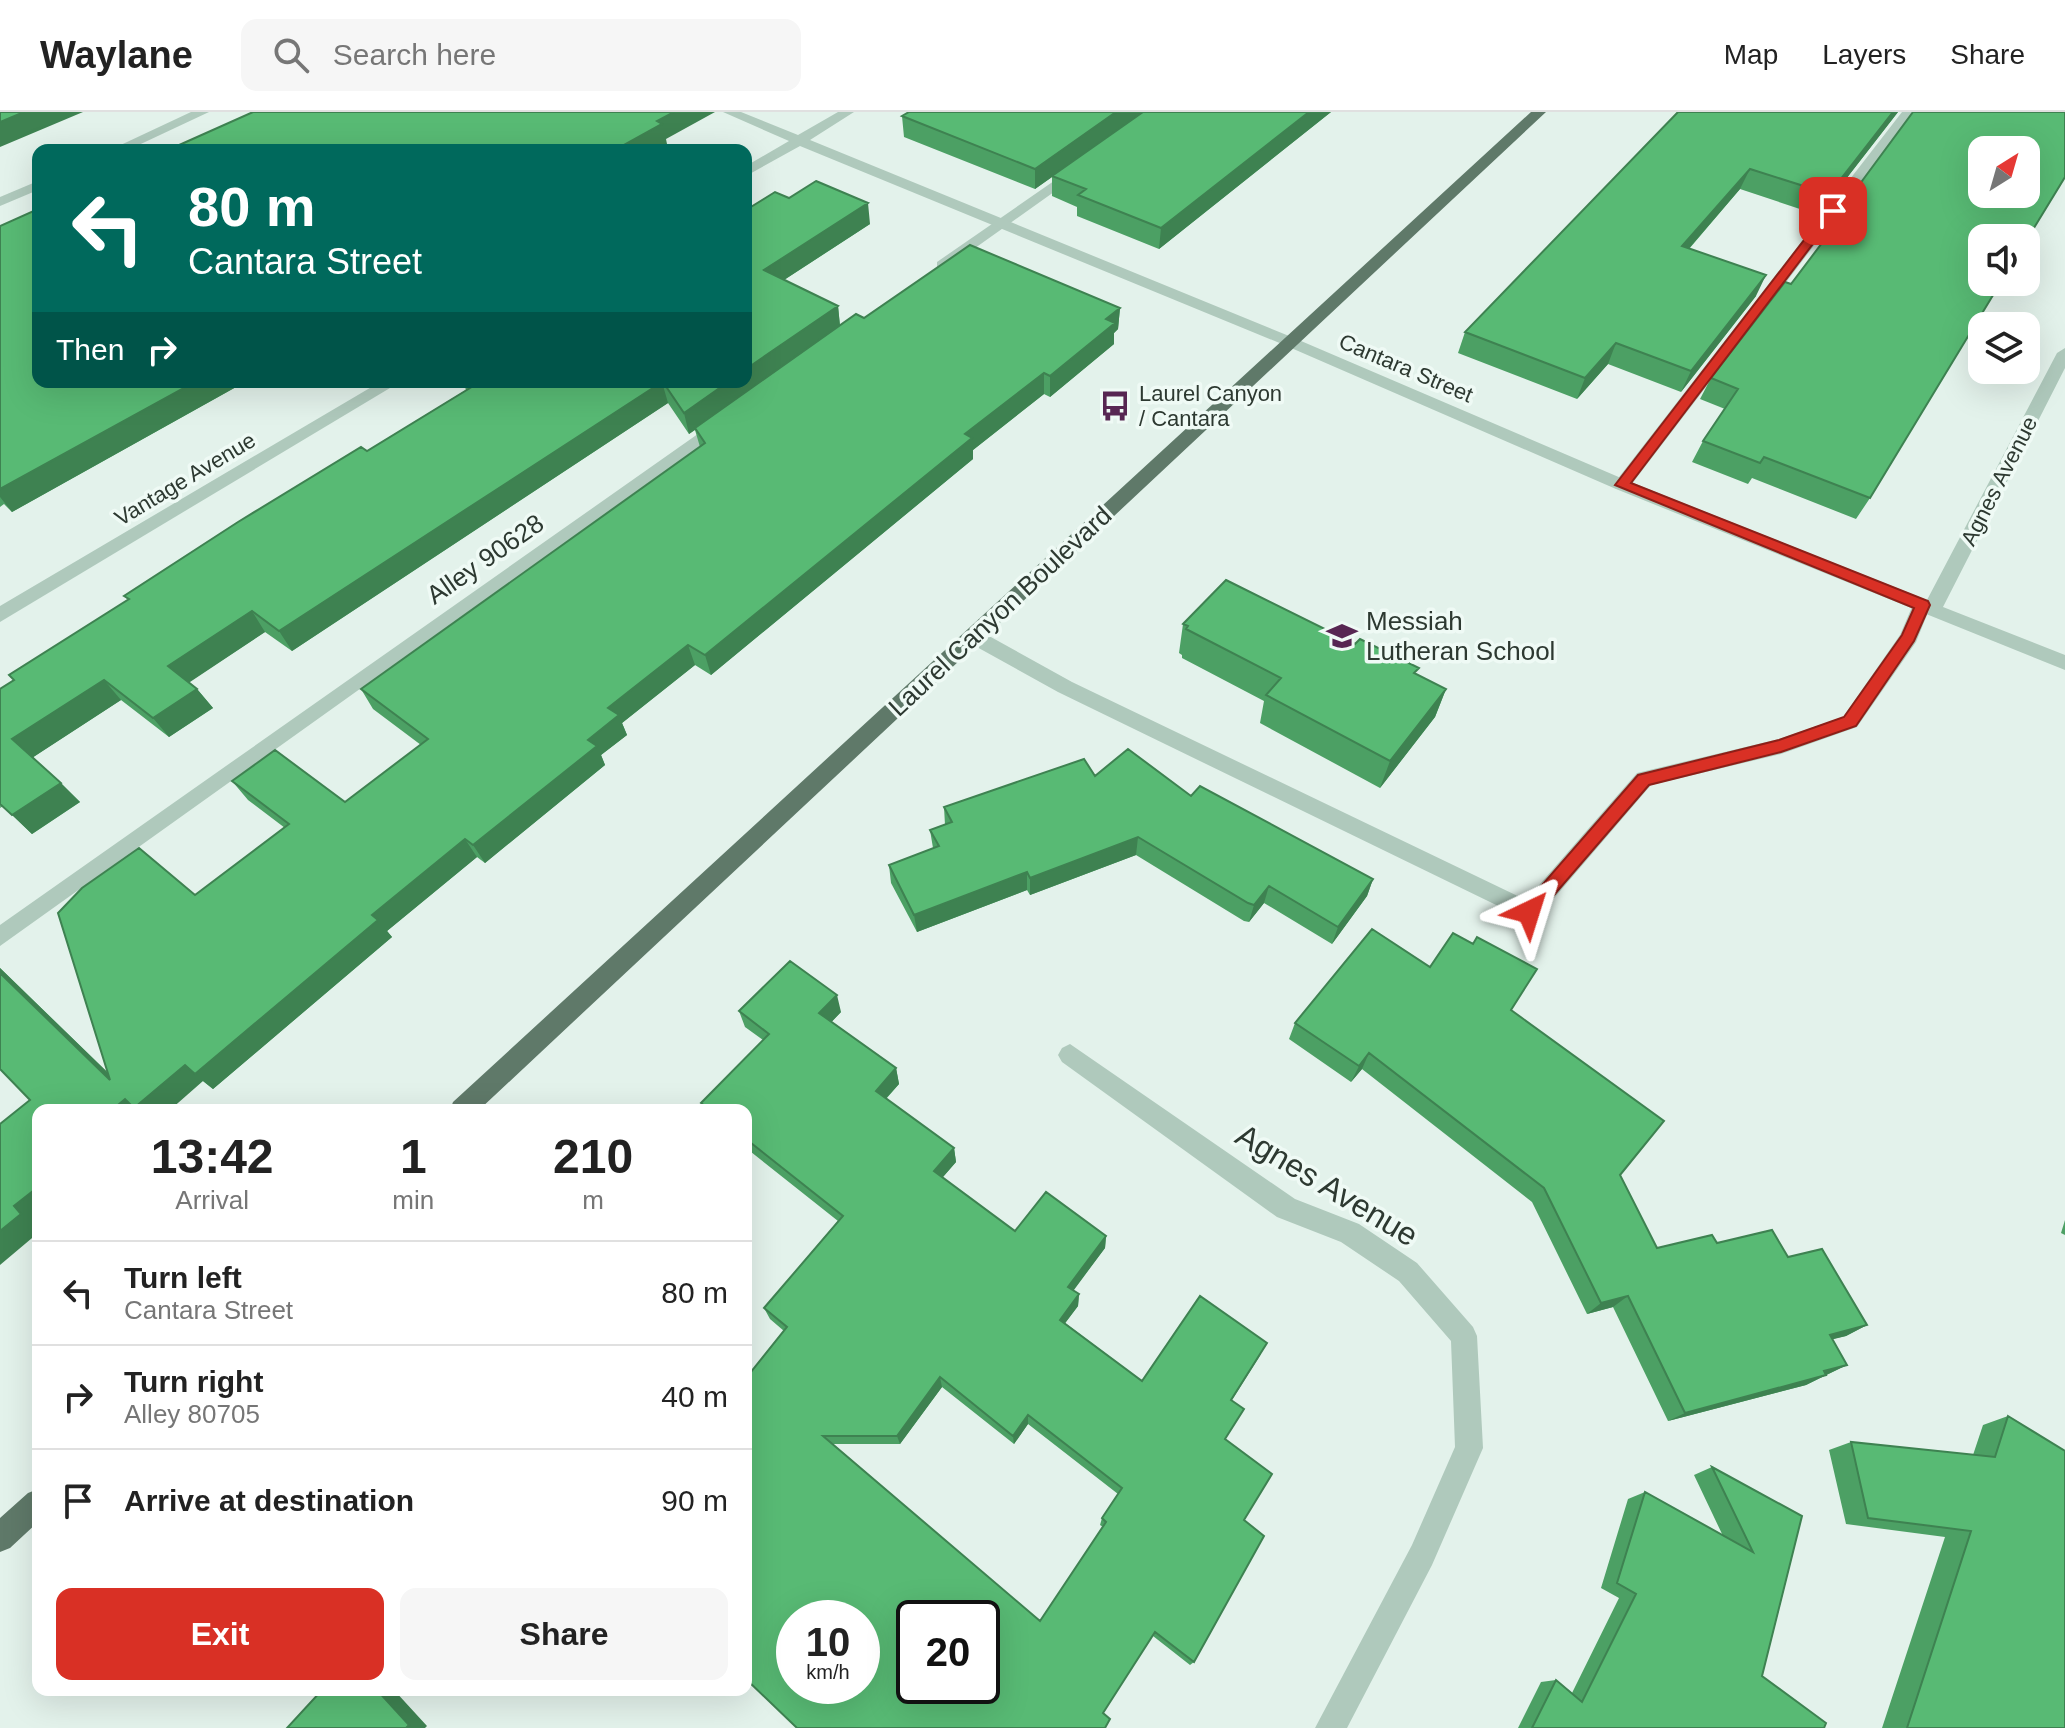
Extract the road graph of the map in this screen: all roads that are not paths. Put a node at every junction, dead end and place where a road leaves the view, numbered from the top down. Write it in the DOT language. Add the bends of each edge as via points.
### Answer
graph roads {
  1 [pos="202,112"];
  2 [pos="730,112"];
  3 [pos="847,112"];
  4 [pos="1539,112"];
  5 [pos="1909,112"];
  6 [pos="799,140"];
  7 [pos="130,144"];
  8 [pos="1085,163"];
  9 [pos="752,168"];
  10 [pos="32,188"];
  11 [pos="0,202"];
  12 [pos="1000,223"];
  13 [pos="923,279"];
  14 [pos="1288,341"];
  15 [pos="2065,353"];
  16 [pos="382,388"];
  17 [pos="741,408"];
  18 [pos="1622,485"];
  19 [pos="1927,607"];
  20 [pos="0,615"];
  21 [pos="973,636"];
  22 [pos="2065,663"];
  23 [pos="0,937"];
  24 [pos="1070,1055"];
  25 [pos="468,1104"];
  26 [pos="32,1509"];
  27 [pos="0,1538"];
  28 [pos="1330,1728"];
  1 -- 7 [label="street"];
  2 -- 6 [label="street, Cantara Street"];
  3 -- 6 [label="street"];
  4 -- 14 [label="main road, Laurel Canyon Boulevard"];
  5 -- 18 [label="street"];
  6 -- 9 [label="street"];
  6 -- 12 [label="street, Cantara Street"];
  8 -- 12 [label="street"];
  10 -- 11 [label="street"];
  12 -- 13 [label="street"];
  12 -- 14 [label="street, Cantara Street"];
  14 -- 18 [label="street, Cantara Street"];
  14 -- 21 [label="main road, Laurel Canyon Boulevard"];
  15 -- 19 [label="street, Agnes Avenue"];
  16 -- 20 [label="street, Vantage Avenue"];
  17 -- 23 [label="street, Alley 90628"];
  18 -- 19 [label="street, Cantara Street"];
  19 -- 21 [label="street, Agnes Avenue" via="1850,722 1781,746 1644,779 1529,912 1065,687"];
  19 -- 22 [label="street, Cantara Street"];
  21 -- 25 [label="main road, Laurel Canyon Boulevard"];
  24 -- 28 [label="street, Agnes Avenue" via="1286,1208 1350,1233 1408,1272 1464,1336 1469,1448 1422,1555"];
  26 -- 27 [label="main road"];
}
